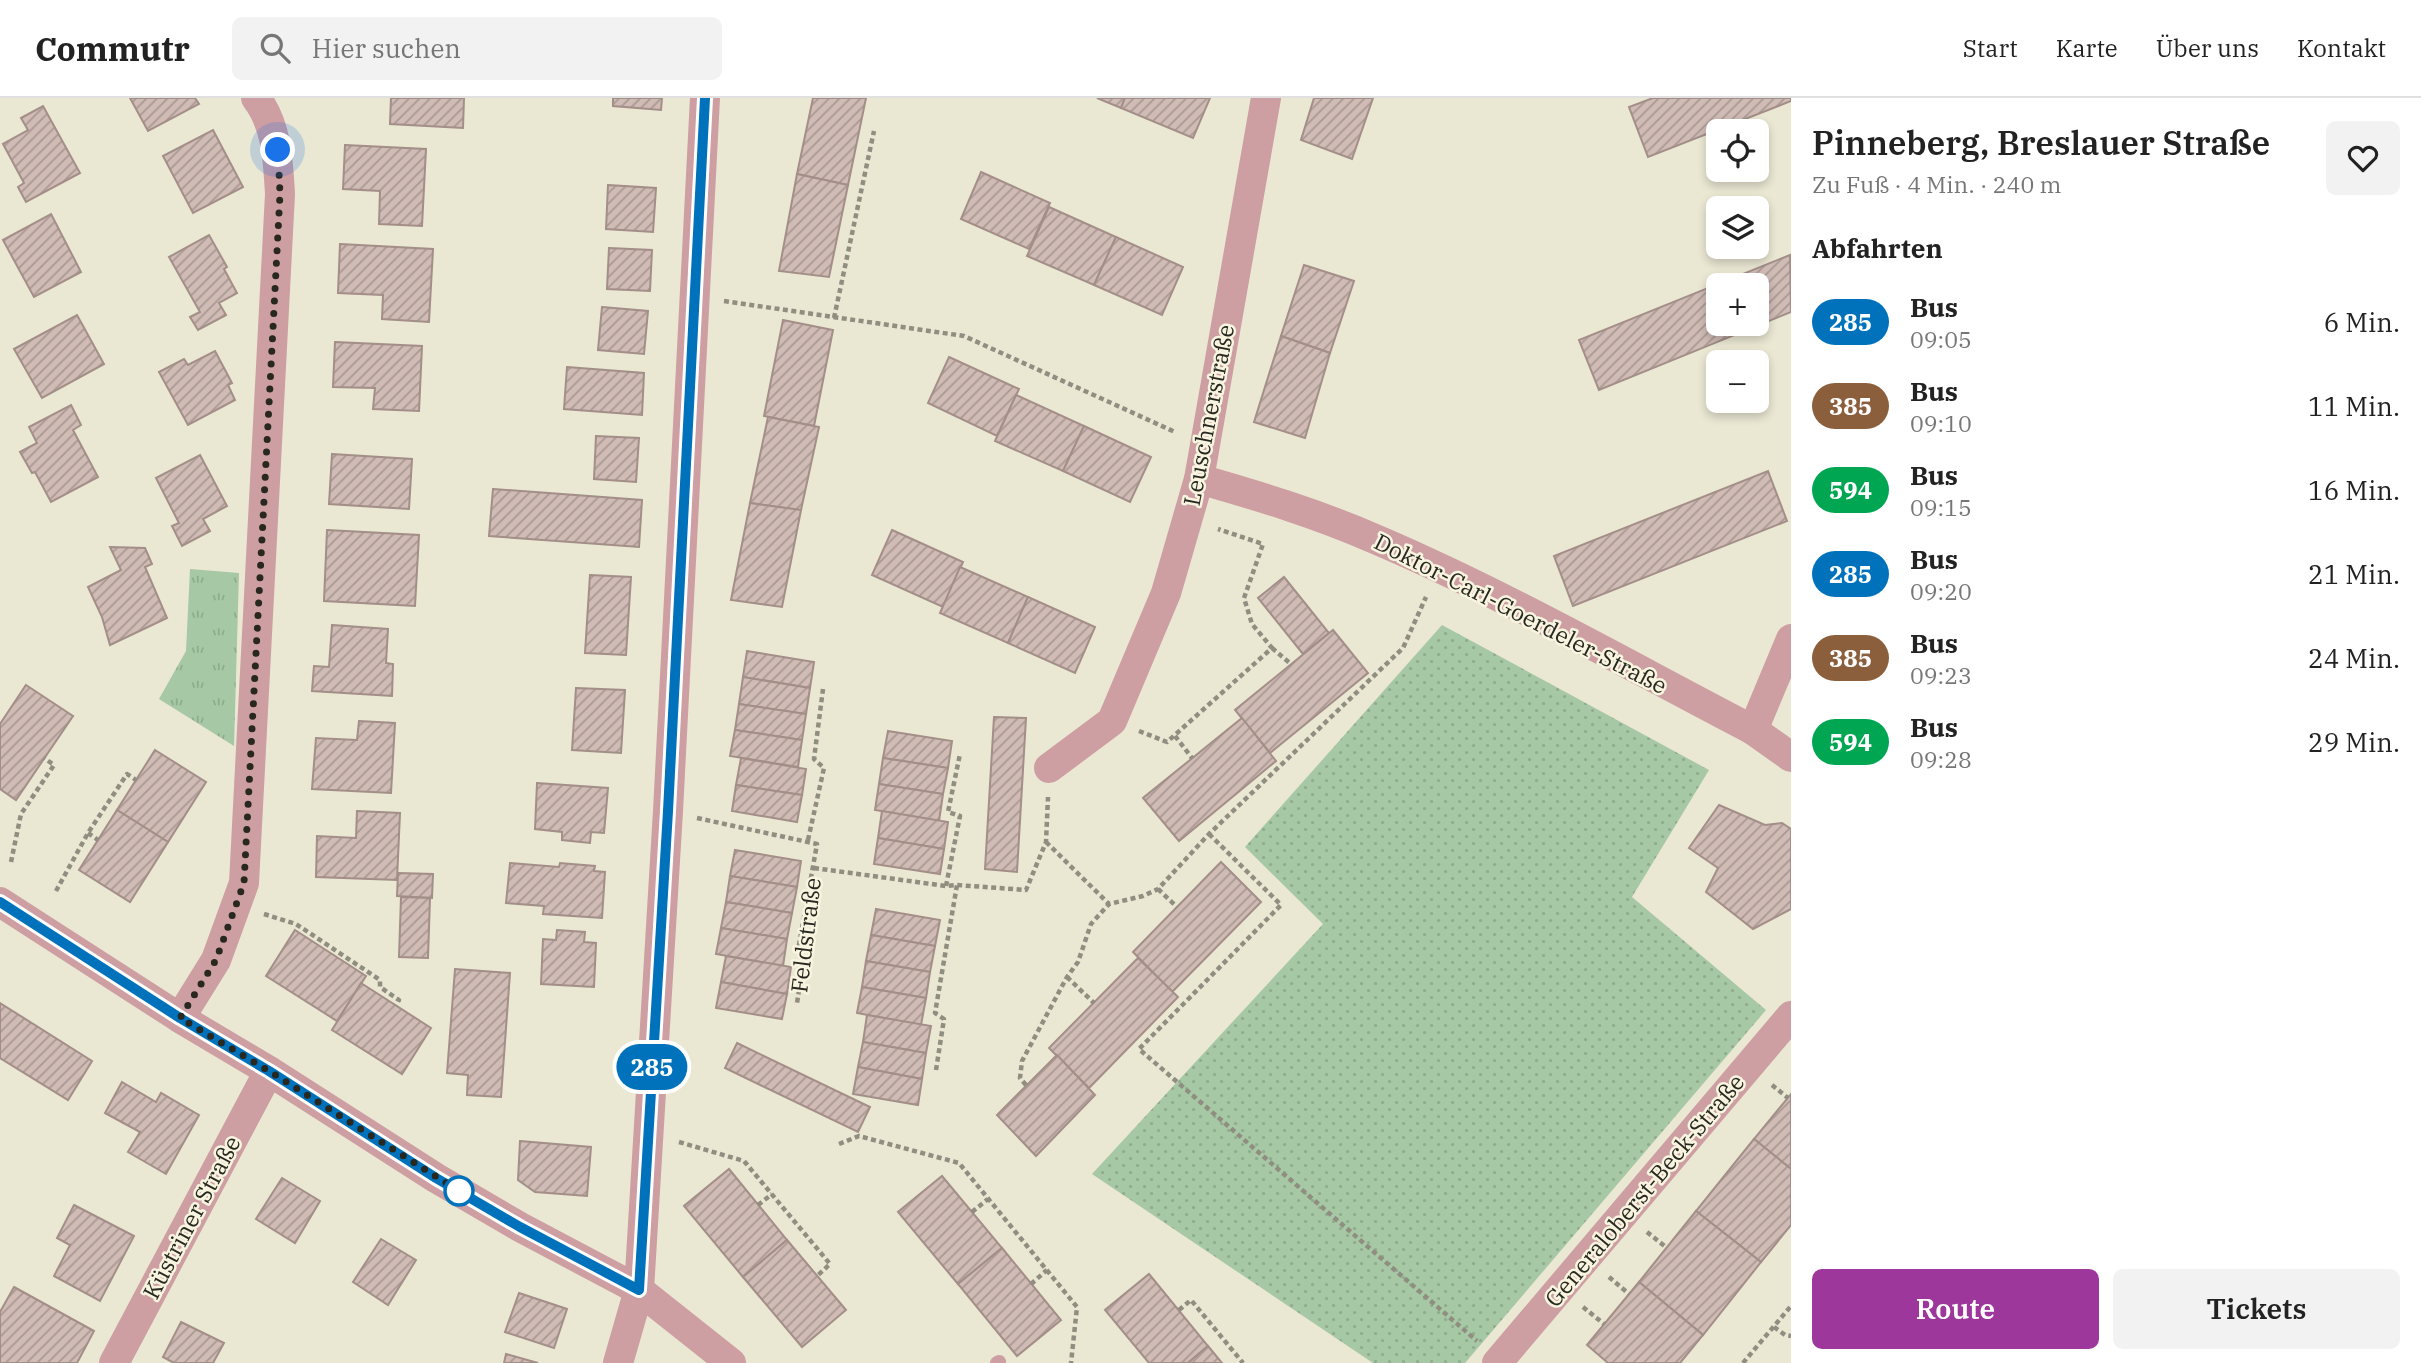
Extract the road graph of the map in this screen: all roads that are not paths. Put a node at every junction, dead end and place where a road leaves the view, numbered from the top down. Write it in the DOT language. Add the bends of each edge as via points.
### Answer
graph roads {
  1 [pos="256,98"];
  2 [pos="705,98"];
  3 [pos="1266,98"];
  4 [pos="1199,478"];
  5 [pos="1791,639"];
  6 [pos="1753,730"];
  7 [pos="1791,757"];
  8 [pos="1049,768"];
  9 [pos="0,902"];
  10 [pos="1791,1016"];
  11 [pos="180,1018"];
  12 [pos="269,1071"];
  13 [pos="639,1290"];
  14 [pos="1498,1361"];
  15 [pos="114,1363"];
  16 [pos="618,1363"];
  17 [pos="731,1363"];
  1 -- 11 [label="street" via="278,150 280,194 244,883 216,960"];
  2 -- 13 [label="street"];
  3 -- 4 [label="street, Leuschnerstraße"];
  4 -- 6 [label="street, Doktor-Carl-Goerdeler-Straße" via="1278,501 1440,568"];
  4 -- 8 [label="street, Leuschnerstraße" via="1166,593 1112,721"];
  5 -- 6 [label="street"];
  6 -- 7 [label="street, Doktor-Carl-Goerdeler-Straße"];
  9 -- 11 [label="street"];
  10 -- 14 [label="street, Generaloberst-Beck-Straße"];
  11 -- 12 [label="street"];
  12 -- 13 [label="street" via="436,1178"];
  12 -- 15 [label="street, Küstriner Straße"];
  13 -- 16 [label="street"];
  13 -- 17 [label="street"];
}
